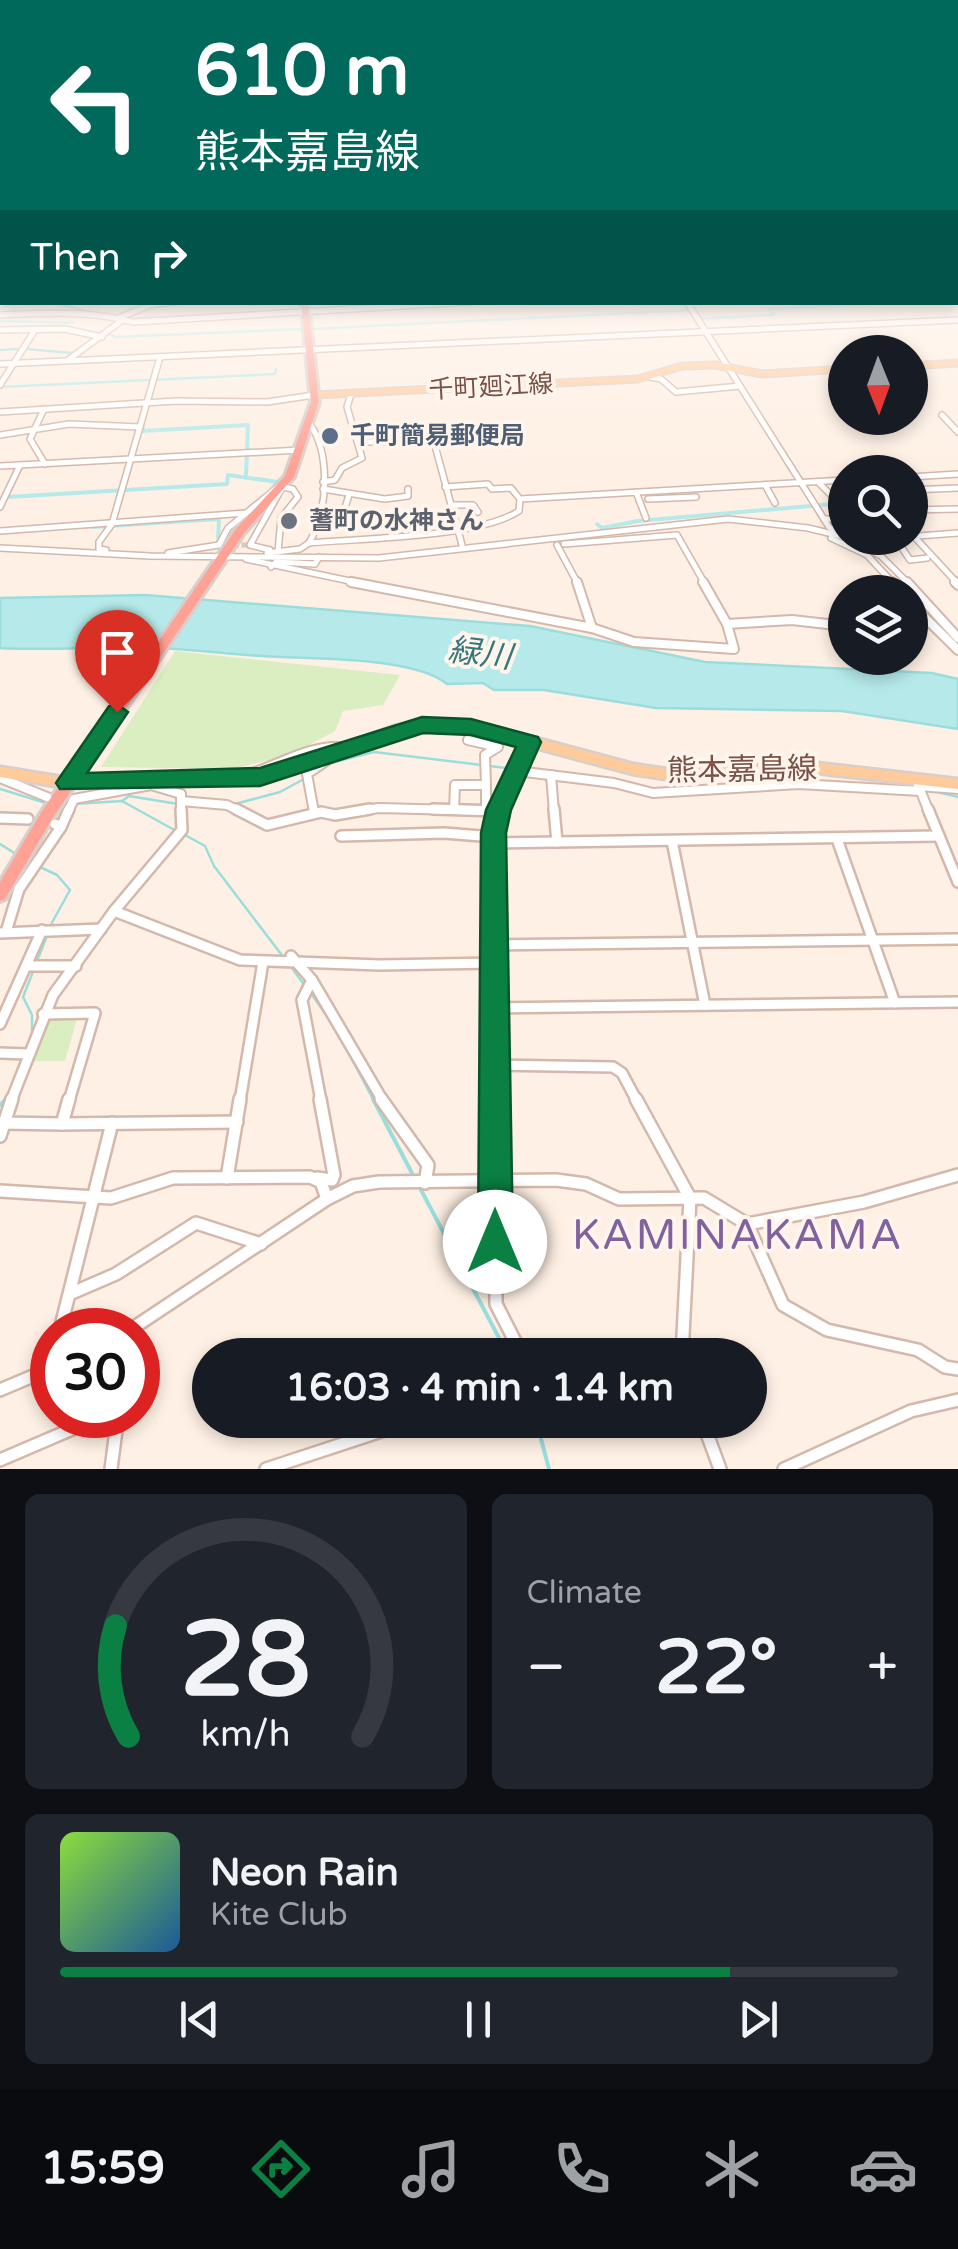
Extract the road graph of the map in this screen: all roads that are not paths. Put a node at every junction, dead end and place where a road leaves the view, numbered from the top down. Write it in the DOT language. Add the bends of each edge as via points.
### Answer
graph roads {
  1 [pos="706,332"];
  2 [pos="34,333"];
  3 [pos="81,333"];
  4 [pos="107,333"];
  5 [pos="308,333"];
  6 [pos="694,333"];
  7 [pos="102,337"];
  8 [pos="310,350"];
  9 [pos="160,357"];
  10 [pos="66,361"];
  11 [pos="0,364"];
  12 [pos="12,364"];
  13 [pos="958,364"];
  14 [pos="928,365"];
  15 [pos="729,368"];
  16 [pos="828,371"];
  17 [pos="650,377"];
  18 [pos="0,385"];
  19 [pos="740,386"];
  20 [pos="352,394"];
  21 [pos="314,395"];
  22 [pos="147,405"];
  23 [pos="86,407"];
  24 [pos="44,410"];
  25 [pos="0,412"];
  26 [pos="942,415"];
  27 [pos="310,424"];
  28 [pos="79,425"];
  29 [pos="140,427"];
  30 [pos="32,430"];
  31 [pos="958,432"];
  32 [pos="0,435"];
  33 [pos="358,442"];
  34 [pos="300,450"];
  35 [pos="130,460"];
  36 [pos="45,464"];
  37 [pos="0,466"];
  38 [pos="20,466"];
  39 [pos="958,474"];
  40 [pos="928,476"];
  41 [pos="828,481"];
  42 [pos="818,482"];
  43 [pos="802,483"];
  44 [pos="765,485"];
  45 [pos="323,486"];
  46 [pos="283,487"];
  47 [pos="445,487"];
  48 [pos="408,488"];
  49 [pos="958,488"];
  50 [pos="928,489"];
  51 [pos="828,492"];
  52 [pos="349,495"];
  53 [pos="404,497"];
  54 [pos="645,497"];
  55 [pos="2,498"];
  56 [pos="520,499"];
  57 [pos="775,503"];
  58 [pos="452,506"];
  59 [pos="406,507"];
  60 [pos="0,508"];
  61 [pos="958,509"];
  62 [pos="928,510"];
  63 [pos="249,511"];
  64 [pos="268,511"];
  65 [pos="286,511"];
  66 [pos="333,512"];
  67 [pos="478,512"];
  68 [pos="646,518"];
  69 [pos="824,519"];
  70 [pos="828,519"];
  71 [pos="112,524"];
  72 [pos="828,525"];
  73 [pos="459,527"];
  74 [pos="795,527"];
  75 [pos="0,530"];
  76 [pos="828,533"];
  77 [pos="958,534"];
  78 [pos="928,535"];
  79 [pos="309,543"];
  80 [pos="524,544"];
  81 [pos="556,545"];
  82 [pos="462,546"];
  83 [pos="0,548"];
  84 [pos="278,552"];
  85 [pos="928,552"];
  86 [pos="881,555"];
  87 [pos="907,555"];
  88 [pos="154,556"];
  89 [pos="231,557"];
  90 [pos="319,558"];
  91 [pos="928,558"];
  92 [pos="271,567"];
  93 [pos="885,575"];
  94 [pos="958,585"];
  95 [pos="928,621"];
  96 [pos="727,624"];
  97 [pos="828,624"];
  98 [pos="592,628"];
  99 [pos="958,638"];
  100 [pos="958,650"];
  101 [pos="468,740"];
  102 [pos="530,742"];
  103 [pos="345,748"];
  104 [pos="296,756"];
  105 [pos="268,762"];
  106 [pos="862,770"];
  107 [pos="517,771"];
  108 [pos="0,775"];
  109 [pos="551,775"];
  110 [pos="258,777"];
  111 [pos="71,778"];
  112 [pos="486,785"];
  113 [pos="958,787"];
  114 [pos="919,789"];
  115 [pos="47,797"];
  116 [pos="182,801"];
  117 [pos="454,810"];
  118 [pos="486,810"];
  119 [pos="498,810"];
  120 [pos="314,813"];
  121 [pos="0,818"];
  122 [pos="28,819"];
  123 [pos="341,836"];
  124 [pos="938,836"];
  125 [pos="838,839"];
  126 [pos="494,840"];
  127 [pos="672,841"];
  128 [pos="557,842"];
  129 [pos="957,879"];
  130 [pos="0,896"];
  131 [pos="114,911"];
  132 [pos="101,929"];
  133 [pos="42,930"];
  134 [pos="3,933"];
  135 [pos="873,940"];
  136 [pos="958,940"];
  137 [pos="692,943"];
  138 [pos="494,945"];
  139 [pos="293,958"];
  140 [pos="263,962"];
  141 [pos="494,964"];
  142 [pos="27,966"];
  143 [pos="76,966"];
  144 [pos="312,980"];
  145 [pos="958,1002"];
  146 [pos="895,1003"];
  147 [pos="704,1005"];
  148 [pos="494,1008"];
  149 [pos="42,1014"];
  150 [pos="0,1024"];
  151 [pos="0,1053"];
  152 [pos="27,1054"];
  153 [pos="493,1065"];
  154 [pos="237,1122"];
  155 [pos="2,1123"];
  156 [pos="112,1123"];
  157 [pos="62,1124"];
  158 [pos="0,1136"];
  159 [pos="958,1176"];
  160 [pos="227,1178"];
  161 [pos="316,1178"];
  162 [pos="495,1181"];
  163 [pos="425,1183"];
  164 [pos="0,1191"];
  165 [pos="94,1198"];
  166 [pos="690,1198"];
  167 [pos="327,1199"];
  168 [pos="747,1224"];
  169 [pos="260,1244"];
  170 [pos="72,1293"];
  171 [pos="67,1308"];
  172 [pos="160,1310"];
  173 [pos="513,1338"];
  174 [pos="683,1338"];
  175 [pos="957,1371"];
  176 [pos="30,1377"];
  177 [pos="0,1390"];
  178 [pos="958,1400"];
  179 [pos="55,1438"];
  180 [pos="115,1438"];
  181 [pos="361,1438"];
  182 [pos="709,1438"];
  183 [pos="2,1462"];
  184 [pos="112,1469"];
  185 [pos="266,1469"];
  186 [pos="720,1469"];
  187 [pos="784,1469"];
  1 -- 15 [label="street"];
  2 -- 12 [label="street"];
  3 -- 7 [label="street"];
  4 -- 7 [label="street"];
  5 -- 8 [label="highway"];
  6 -- 8 [label="street"];
  7 -- 10 [label="street"];
  8 -- 9 [label="street"];
  8 -- 21 [label="highway"];
  9 -- 10 [label="street"];
  9 -- 22 [label="street"];
  10 -- 12 [label="street"];
  11 -- 12 [label="street"];
  12 -- 18 [label="street"];
  13 -- 14 [label="main road"];
  15 -- 16 [label="main road, 千町廻江線" via="762,374"];
  15 -- 17 [label="main road, 千町廻江線" via="682,366"];
  15 -- 19 [label="street"];
  17 -- 19 [label="street" via="674,392"];
  17 -- 20 [label="main road, 千町廻江線"];
  19 -- 43 [label="street"];
  20 -- 21 [label="main road, 千町廻江線"];
  20 -- 33 [label="street" via="346,406"];
  21 -- 22 [label="street"];
  21 -- 27 [label="highway"];
  22 -- 23 [label="street"];
  22 -- 29 [label="street"];
  23 -- 24 [label="street"];
  23 -- 28 [label="street"];
  24 -- 25 [label="street"];
  24 -- 30 [label="street"];
  26 -- 31 [label="street"];
  27 -- 34 [label="highway"];
  27 -- 45 [label="street" via="318,435"];
  28 -- 29 [label="street"];
  28 -- 30 [label="street"];
  29 -- 35 [label="street"];
  30 -- 32 [label="street"];
  30 -- 36 [label="street" via="30,445"];
  33 -- 45 [label="street" via="362,458"];
  33 -- 47 [label="street" via="434,442"];
  34 -- 35 [label="street"];
  34 -- 46 [label="highway"];
  35 -- 36 [label="street"];
  35 -- 71 [label="street"];
  36 -- 38 [label="street"];
  37 -- 38 [label="street"];
  38 -- 55 [label="street"];
  39 -- 40 [label="street"];
  41 -- 42 [label="street"];
  42 -- 43 [label="street"];
  42 -- 51 [label="street"];
  43 -- 44 [label="street"];
  43 -- 69 [label="street"];
  44 -- 54 [label="street"];
  44 -- 57 [label="street"];
  45 -- 52 [label="street"];
  45 -- 79 [label="street" via="316,536"];
  46 -- 63 [label="street"];
  46 -- 64 [label="street"];
  46 -- 65 [label="street" via="298,497"];
  46 -- 89 [label="highway" via="254,515"];
  47 -- 56 [label="street" via="488,484 492,490 511,488"];
  47 -- 58 [label="street"];
  48 -- 53 [label="street"];
  49 -- 50 [label="street"];
  52 -- 53 [label="street"];
  52 -- 66 [label="street" via="345,514"];
  53 -- 59 [label="street"];
  54 -- 56 [label="street"];
  54 -- 68 [label="street"];
  55 -- 60 [label="street"];
  56 -- 73 [label="street" via="519,510 504,520"];
  58 -- 67 [label="street" via="474,505"];
  58 -- 73 [label="street"];
  61 -- 62 [label="street"];
  63 -- 71 [label="street"];
  63 -- 88 [label="street" via="218,544"];
  64 -- 65 [label="street"];
  64 -- 84 [label="street" via="250,545"];
  65 -- 84 [label="street"];
  69 -- 70 [label="street"];
  69 -- 72 [label="street"];
  71 -- 75 [label="street"];
  71 -- 88 [label="street" via="99,550"];
  73 -- 79 [label="street"];
  73 -- 82 [label="street"];
  74 -- 76 [label="street"];
  74 -- 80 [label="street" via="728,519"];
  74 -- 93 [label="street" via="857,548"];
  77 -- 78 [label="street"];
  79 -- 84 [label="street"];
  80 -- 81 [label="street"];
  80 -- 90 [label="street"];
  81 -- 96 [label="street" via="677,534"];
  81 -- 98 [label="street"];
  83 -- 88 [label="street"];
  84 -- 89 [label="street"];
  84 -- 90 [label="street"];
  85 -- 94 [label="street"];
  86 -- 99 [label="street"];
  87 -- 91 [label="street"];
  88 -- 89 [label="street"];
  89 -- 90 [label="street"];
  89 -- 92 [label="street"];
  89 -- 111 [label="highway"];
  90 -- 92 [label="street" via="315,564"];
  92 -- 98 [label="street"];
  95 -- 100 [label="street"];
  96 -- 97 [label="street"];
  96 -- 98 [label="street" via="736,646 731,650 634,642"];
  101 -- 112 [label="street" via="498,748 487,752"];
  102 -- 103 [label="main road, 熊本嘉島線" via="432,725"];
  102 -- 106 [label="main road, 熊本嘉島線" via="666,774"];
  102 -- 107 [label="street"];
  103 -- 104 [label="street"];
  103 -- 110 [label="main road, 熊本嘉島線"];
  103 -- 120 [label="street" via="307,774"];
  104 -- 105 [label="street"];
  104 -- 110 [label="street" via="258,771"];
  106 -- 113 [label="main road, 熊本嘉島線"];
  106 -- 114 [label="street"];
  107 -- 109 [label="street"];
  107 -- 119 [label="street"];
  108 -- 111 [label="main road, 熊本嘉島線"];
  108 -- 115 [label="street"];
  109 -- 114 [label="street" via="653,793 799,784"];
  109 -- 128 [label="street"];
  110 -- 111 [label="main road, 熊本嘉島線"];
  111 -- 130 [label="highway"];
  112 -- 117 [label="street" via="455,786"];
  112 -- 118 [label="street"];
  113 -- 114 [label="street"];
  114 -- 124 [label="street"];
  116 -- 120 [label="street" via="228,805 268,826"];
  116 -- 131 [label="street" via="182,830"];
  116 -- 134 [label="street" via="177,790 151,785 74,799 16,893"];
  117 -- 118 [label="street"];
  117 -- 120 [label="street"];
  118 -- 119 [label="street"];
  119 -- 126 [label="street"];
  121 -- 122 [label="street"];
  123 -- 126 [label="street" via="444,833"];
  124 -- 125 [label="street"];
  124 -- 129 [label="street"];
  125 -- 127 [label="street"];
  125 -- 135 [label="street"];
  126 -- 128 [label="street"];
  126 -- 138 [label="street"];
  127 -- 128 [label="street"];
  127 -- 137 [label="street"];
  131 -- 132 [label="street"];
  131 -- 140 [label="street" via="240,960"];
  132 -- 133 [label="street"];
  132 -- 143 [label="street"];
  133 -- 134 [label="street"];
  133 -- 142 [label="street"];
  135 -- 136 [label="street"];
  135 -- 137 [label="street"];
  135 -- 146 [label="street"];
  137 -- 138 [label="street"];
  137 -- 147 [label="street"];
  138 -- 141 [label="street"];
  139 -- 140 [label="street"];
  139 -- 141 [label="street"];
  139 -- 144 [label="street"];
  140 -- 154 [label="street"];
  141 -- 148 [label="street"];
  142 -- 143 [label="street"];
  142 -- 150 [label="street"];
  143 -- 149 [label="street"];
  144 -- 161 [label="street" via="302,1000 334,1175"];
  144 -- 163 [label="street" via="374,1088 428,1164"];
  145 -- 146 [label="street"];
  146 -- 147 [label="street"];
  147 -- 148 [label="street"];
  148 -- 153 [label="street"];
  149 -- 152 [label="street"];
  149 -- 157 [label="street" via="95,1012"];
  151 -- 152 [label="street"];
  152 -- 155 [label="street"];
  153 -- 162 [label="street"];
  153 -- 166 [label="street" via="618,1069"];
  154 -- 156 [label="street"];
  154 -- 160 [label="street"];
  155 -- 157 [label="street"];
  155 -- 158 [label="street"];
  156 -- 157 [label="street"];
  156 -- 165 [label="street"];
  159 -- 168 [label="street"];
  160 -- 161 [label="street"];
  160 -- 165 [label="street" via="172,1178"];
  161 -- 167 [label="street"];
  162 -- 163 [label="street"];
  162 -- 166 [label="street" via="586,1184 618,1199"];
  162 -- 173 [label="street" via="496,1304"];
  163 -- 167 [label="street" via="353,1186"];
  164 -- 165 [label="street"];
  165 -- 170 [label="street"];
  166 -- 168 [label="street" via="704,1198"];
  166 -- 174 [label="street"];
  167 -- 169 [label="street"];
  168 -- 175 [label="street" via="784,1305 827,1330 918,1350"];
  169 -- 170 [label="street" via="196,1223 116,1274"];
  169 -- 172 [label="street"];
  170 -- 171 [label="street"];
  176 -- 177 [label="street"];
  178 -- 187 [label="street" via="911,1412"];
  179 -- 183 [label="street"];
  180 -- 184 [label="street"];
  181 -- 185 [label="street"];
  182 -- 186 [label="street"];
}
